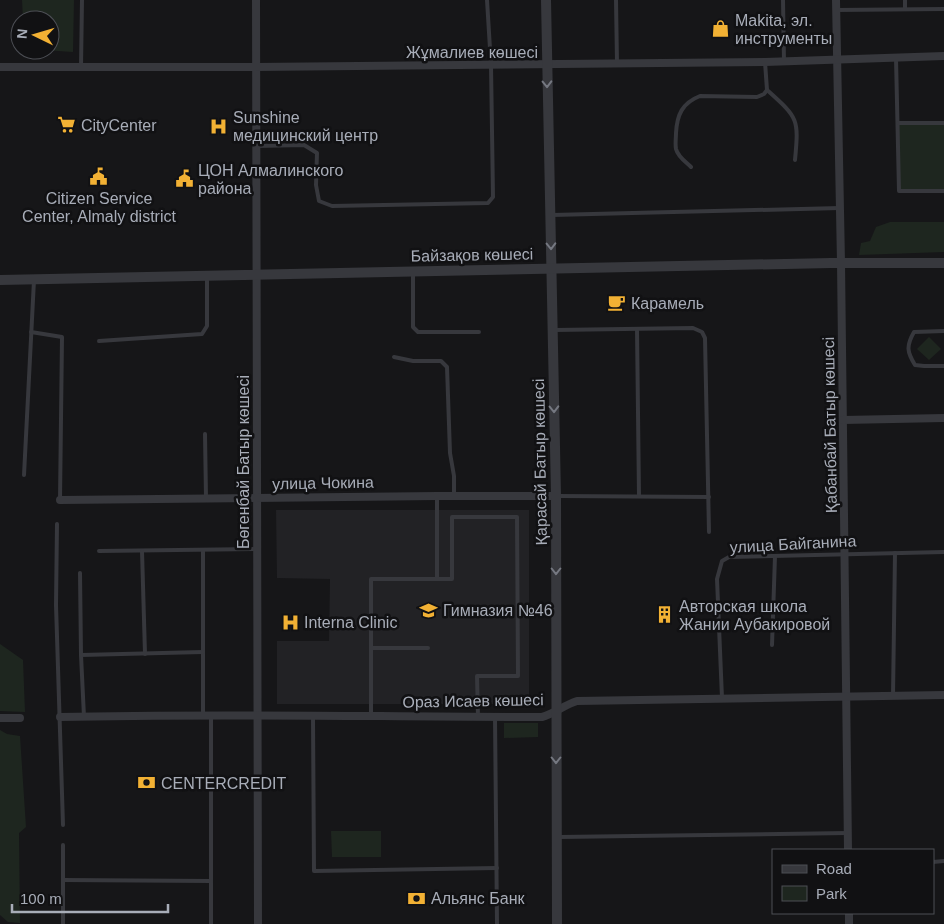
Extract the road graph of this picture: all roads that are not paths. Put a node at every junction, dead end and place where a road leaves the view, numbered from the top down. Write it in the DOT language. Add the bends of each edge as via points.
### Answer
graph roads {
  1 [pos="82,0"];
  2 [pos="256,0"];
  3 [pos="487,0"];
  4 [pos="546,0"];
  5 [pos="616,0"];
  6 [pos="783,0"];
  7 [pos="836,0"];
  8 [pos="905,0"];
  9 [pos="905,9"];
  10 [pos="944,9"];
  11 [pos="836,10"];
  12 [pos="944,56"];
  13 [pos="896,58"];
  14 [pos="837,60"];
  15 [pos="765,62"];
  16 [pos="784,62"];
  17 [pos="617,64"];
  18 [pos="491,65"];
  19 [pos="547,65"];
  20 [pos="0,67"];
  21 [pos="81,67"];
  22 [pos="256,67"];
  23 [pos="767,90"];
  24 [pos="898,123"];
  25 [pos="944,123"];
  26 [pos="256,146"];
  27 [pos="795,160"];
  28 [pos="691,167"];
  29 [pos="944,191"];
  30 [pos="840,208"];
  31 [pos="550,214"];
  32 [pos="841,263"];
  33 [pos="944,263"];
  34 [pos="551,269"];
  35 [pos="414,272"];
  36 [pos="256,275"];
  37 [pos="207,276"];
  38 [pos="0,280"];
  39 [pos="34,280"];
  40 [pos="637,329"];
  41 [pos="552,330"];
  42 [pos="944,331"];
  43 [pos="31,332"];
  44 [pos="478,332"];
  45 [pos="99,341"];
  46 [pos="394,357"];
  47 [pos="944,366"];
  48 [pos="944,418"];
  49 [pos="843,420"];
  50 [pos="206,434"];
  51 [pos="24,475"];
  52 [pos="437,496"];
  53 [pos="454,496"];
  54 [pos="556,496"];
  55 [pos="639,496"];
  56 [pos="709,497"];
  57 [pos="206,498"];
  58 [pos="257,498"];
  59 [pos="60,500"];
  60 [pos="57,524"];
  61 [pos="709,532"];
  62 [pos="203,550"];
  63 [pos="257,550"];
  64 [pos="99,551"];
  65 [pos="142,551"];
  66 [pos="944,552"];
  67 [pos="894,553"];
  68 [pos="845,554"];
  69 [pos="775,556"];
  70 [pos="80,573"];
  71 [pos="437,579"];
  72 [pos="772,645"];
  73 [pos="372,648"];
  74 [pos="428,648"];
  75 [pos="203,652"];
  76 [pos="145,654"];
  77 [pos="81,655"];
  78 [pos="944,695"];
  79 [pos="847,696"];
  80 [pos="893,696"];
  81 [pos="722,698"];
  82 [pos="556,711"];
  83 [pos="207,714"];
  84 [pos="257,716"];
  85 [pos="60,717"];
  86 [pos="84,717"];
  87 [pos="312,717"];
  88 [pos="371,717"];
  89 [pos="478,717"];
  90 [pos="495,717"];
  91 [pos="0,718"];
  92 [pos="20,718"];
  93 [pos="63,825"];
  94 [pos="848,833"];
  95 [pos="556,837"];
  96 [pos="63,845"];
  97 [pos="848,849"];
  98 [pos="497,868"];
  99 [pos="63,880"];
  100 [pos="211,881"];
  101 [pos="63,924"];
  102 [pos="211,924"];
  103 [pos="258,924"];
  104 [pos="497,924"];
  105 [pos="557,924"];
  1 -- 21 [label="lane"];
  2 -- 22 [label="street, Бөгенбай Батыр көшесі"];
  3 -- 18 [label="lane"];
  4 -- 19 [label="street, Қарасай Батыр көшесі"];
  5 -- 17 [label="lane"];
  6 -- 16 [label="lane"];
  7 -- 11 [label="street, Қабанбай Батыр көшесі"];
  8 -- 9 [label="lane"];
  9 -- 10 [label="lane"];
  9 -- 11 [label="lane"];
  11 -- 14 [label="street, Қабанбай Батыр көшесі"];
  12 -- 13 [label="street, Жұмалиев көшесі"];
  13 -- 14 [label="street, Жұмалиев көшесі"];
  13 -- 24 [label="lane"];
  14 -- 16 [label="street, Жұмалиев көшесі"];
  14 -- 30 [label="street, Қабанбай Батыр көшесі"];
  15 -- 16 [label="street, Жұмалиев көшесі"];
  15 -- 17 [label="street, Жұмалиев көшесі"];
  15 -- 23 [label="lane"];
  17 -- 19 [label="street, Жұмалиев көшесі"];
  18 -- 19 [label="street, Жұмалиев көшесі"];
  18 -- 22 [label="street, Жұмалиев көшесі"];
  18 -- 26 [label="lane" via="493,197 488,203 332,206 319,201 317,153 304,145"];
  19 -- 31 [label="street, Қарасай Батыр көшесі, one-way"];
  20 -- 21 [label="street, Жұмалиев көшесі"];
  21 -- 22 [label="street, Жұмалиев көшесі"];
  22 -- 26 [label="street, Бөгенбай Батыр көшесі"];
  23 -- 27 [label="lane" via="786,107 797,124"];
  23 -- 28 [label="lane" via="757,96 700,96 682,108 677,119 676,148"];
  24 -- 25 [label="lane"];
  24 -- 29 [label="lane" via="898,192"];
  26 -- 36 [label="street, Бөгенбай Батыр көшесі"];
  30 -- 31 [label="lane"];
  30 -- 32 [label="street, Қабанбай Батыр көшесі"];
  31 -- 34 [label="street, Қарасай Батыр көшесі, one-way"];
  32 -- 33 [label="street, Байзақов көшесі"];
  32 -- 34 [label="street, Байзақов көшесі"];
  32 -- 49 [label="street, Қабанбай Батыр көшесі"];
  34 -- 35 [label="street, Байзақов көшесі"];
  34 -- 41 [label="street, Қарасай Батыр көшесі"];
  35 -- 36 [label="street, Байзақов көшесі"];
  35 -- 44 [label="lane" via="413,327 418,332"];
  36 -- 37 [label="street, Байзақов көшесі"];
  36 -- 58 [label="street, Бөгенбай Батыр көшесі"];
  37 -- 39 [label="street, Байзақов көшесі"];
  37 -- 45 [label="lane" via="207,326 202,334"];
  38 -- 39 [label="street, Байзақов көшесі"];
  39 -- 43 [label="lane"];
  40 -- 41 [label="lane"];
  40 -- 55 [label="lane"];
  40 -- 56 [label="lane" via="693,328 706,338"];
  41 -- 54 [label="street, Қарасай Батыр көшесі, one-way"];
  42 -- 47 [label="lane" via="914,332 908,354 915,365"];
  43 -- 51 [label="lane"];
  43 -- 59 [label="lane" via="62,337"];
  46 -- 53 [label="lane" via="441,361 447,367"];
  48 -- 49 [label="street"];
  49 -- 68 [label="street, Қабанбай Батыр көшесі"];
  50 -- 57 [label="lane"];
  52 -- 53 [label="street, улица Чокина"];
  52 -- 58 [label="street, улица Чокина"];
  52 -- 71 [label="lane"];
  53 -- 54 [label="street, улица Чокина"];
  54 -- 55 [label="lane"];
  54 -- 82 [label="street, Қарасай Батыр көшесі, one-way"];
  55 -- 56 [label="lane"];
  56 -- 61 [label="lane"];
  57 -- 58 [label="street, улица Чокина"];
  57 -- 59 [label="street, улица Чокина"];
  58 -- 63 [label="street, Бөгенбай Батыр көшесі"];
  60 -- 85 [label="lane"];
  62 -- 63 [label="lane"];
  62 -- 65 [label="lane"];
  62 -- 75 [label="lane"];
  63 -- 84 [label="street, Бөгенбай Батыр көшесі"];
  64 -- 65 [label="lane"];
  65 -- 76 [label="lane"];
  66 -- 67 [label="lane, улица Байганина"];
  67 -- 68 [label="lane, улица Байганина"];
  67 -- 80 [label="lane"];
  68 -- 69 [label="lane, улица Байганина"];
  68 -- 79 [label="street, Қабанбай Батыр көшесі"];
  69 -- 72 [label="lane"];
  69 -- 81 [label="lane, улица Байганина" via="729,557 722,561 716,579"];
  70 -- 77 [label="lane"];
  71 -- 73 [label="lane" via="371,579"];
  71 -- 89 [label="lane" via="452,578 452,517 517,517 518,676 477,676"];
  73 -- 74 [label="lane"];
  73 -- 88 [label="lane"];
  75 -- 76 [label="lane"];
  75 -- 83 [label="lane"];
  76 -- 77 [label="lane"];
  77 -- 86 [label="lane"];
  78 -- 80 [label="street, Ораз Исаев көшесі"];
  79 -- 80 [label="street, Ораз Исаев көшесі"];
  79 -- 81 [label="street, Ораз Исаев көшесі"];
  79 -- 94 [label="street, Қабанбай Батыр көшесі"];
  81 -- 82 [label="street, Ораз Исаев көшесі" via="577,701"];
  82 -- 90 [label="street, Ораз Исаев көшесі" via="542,717"];
  82 -- 95 [label="street, Қарасай Батыр көшесі, one-way"];
  83 -- 84 [label="street, Ораз Исаев көшесі"];
  83 -- 86 [label="street, Ораз Исаев көшесі"];
  83 -- 100 [label="lane"];
  84 -- 87 [label="street, Ораз Исаев көшесі"];
  84 -- 103 [label="street, Бөгенбай Батыр көшесі"];
  85 -- 86 [label="street, Ораз Исаев көшесі"];
  85 -- 93 [label="lane"];
  87 -- 88 [label="street, Ораз Исаев көшесі"];
  87 -- 98 [label="lane" via="314,871"];
  88 -- 89 [label="street, Ораз Исаев көшесі"];
  89 -- 90 [label="street, Ораз Исаев көшесі"];
  90 -- 98 [label="lane"];
  91 -- 92 [label="street"];
  94 -- 95 [label="lane"];
  94 -- 97 [label="street, Қабанбай Батыр көшесі"];
  95 -- 105 [label="street, Қарасай Батыр көшесі"];
  96 -- 99 [label="lane"];
  98 -- 104 [label="lane"];
  99 -- 100 [label="lane"];
  99 -- 101 [label="lane"];
  100 -- 102 [label="lane"];
}
